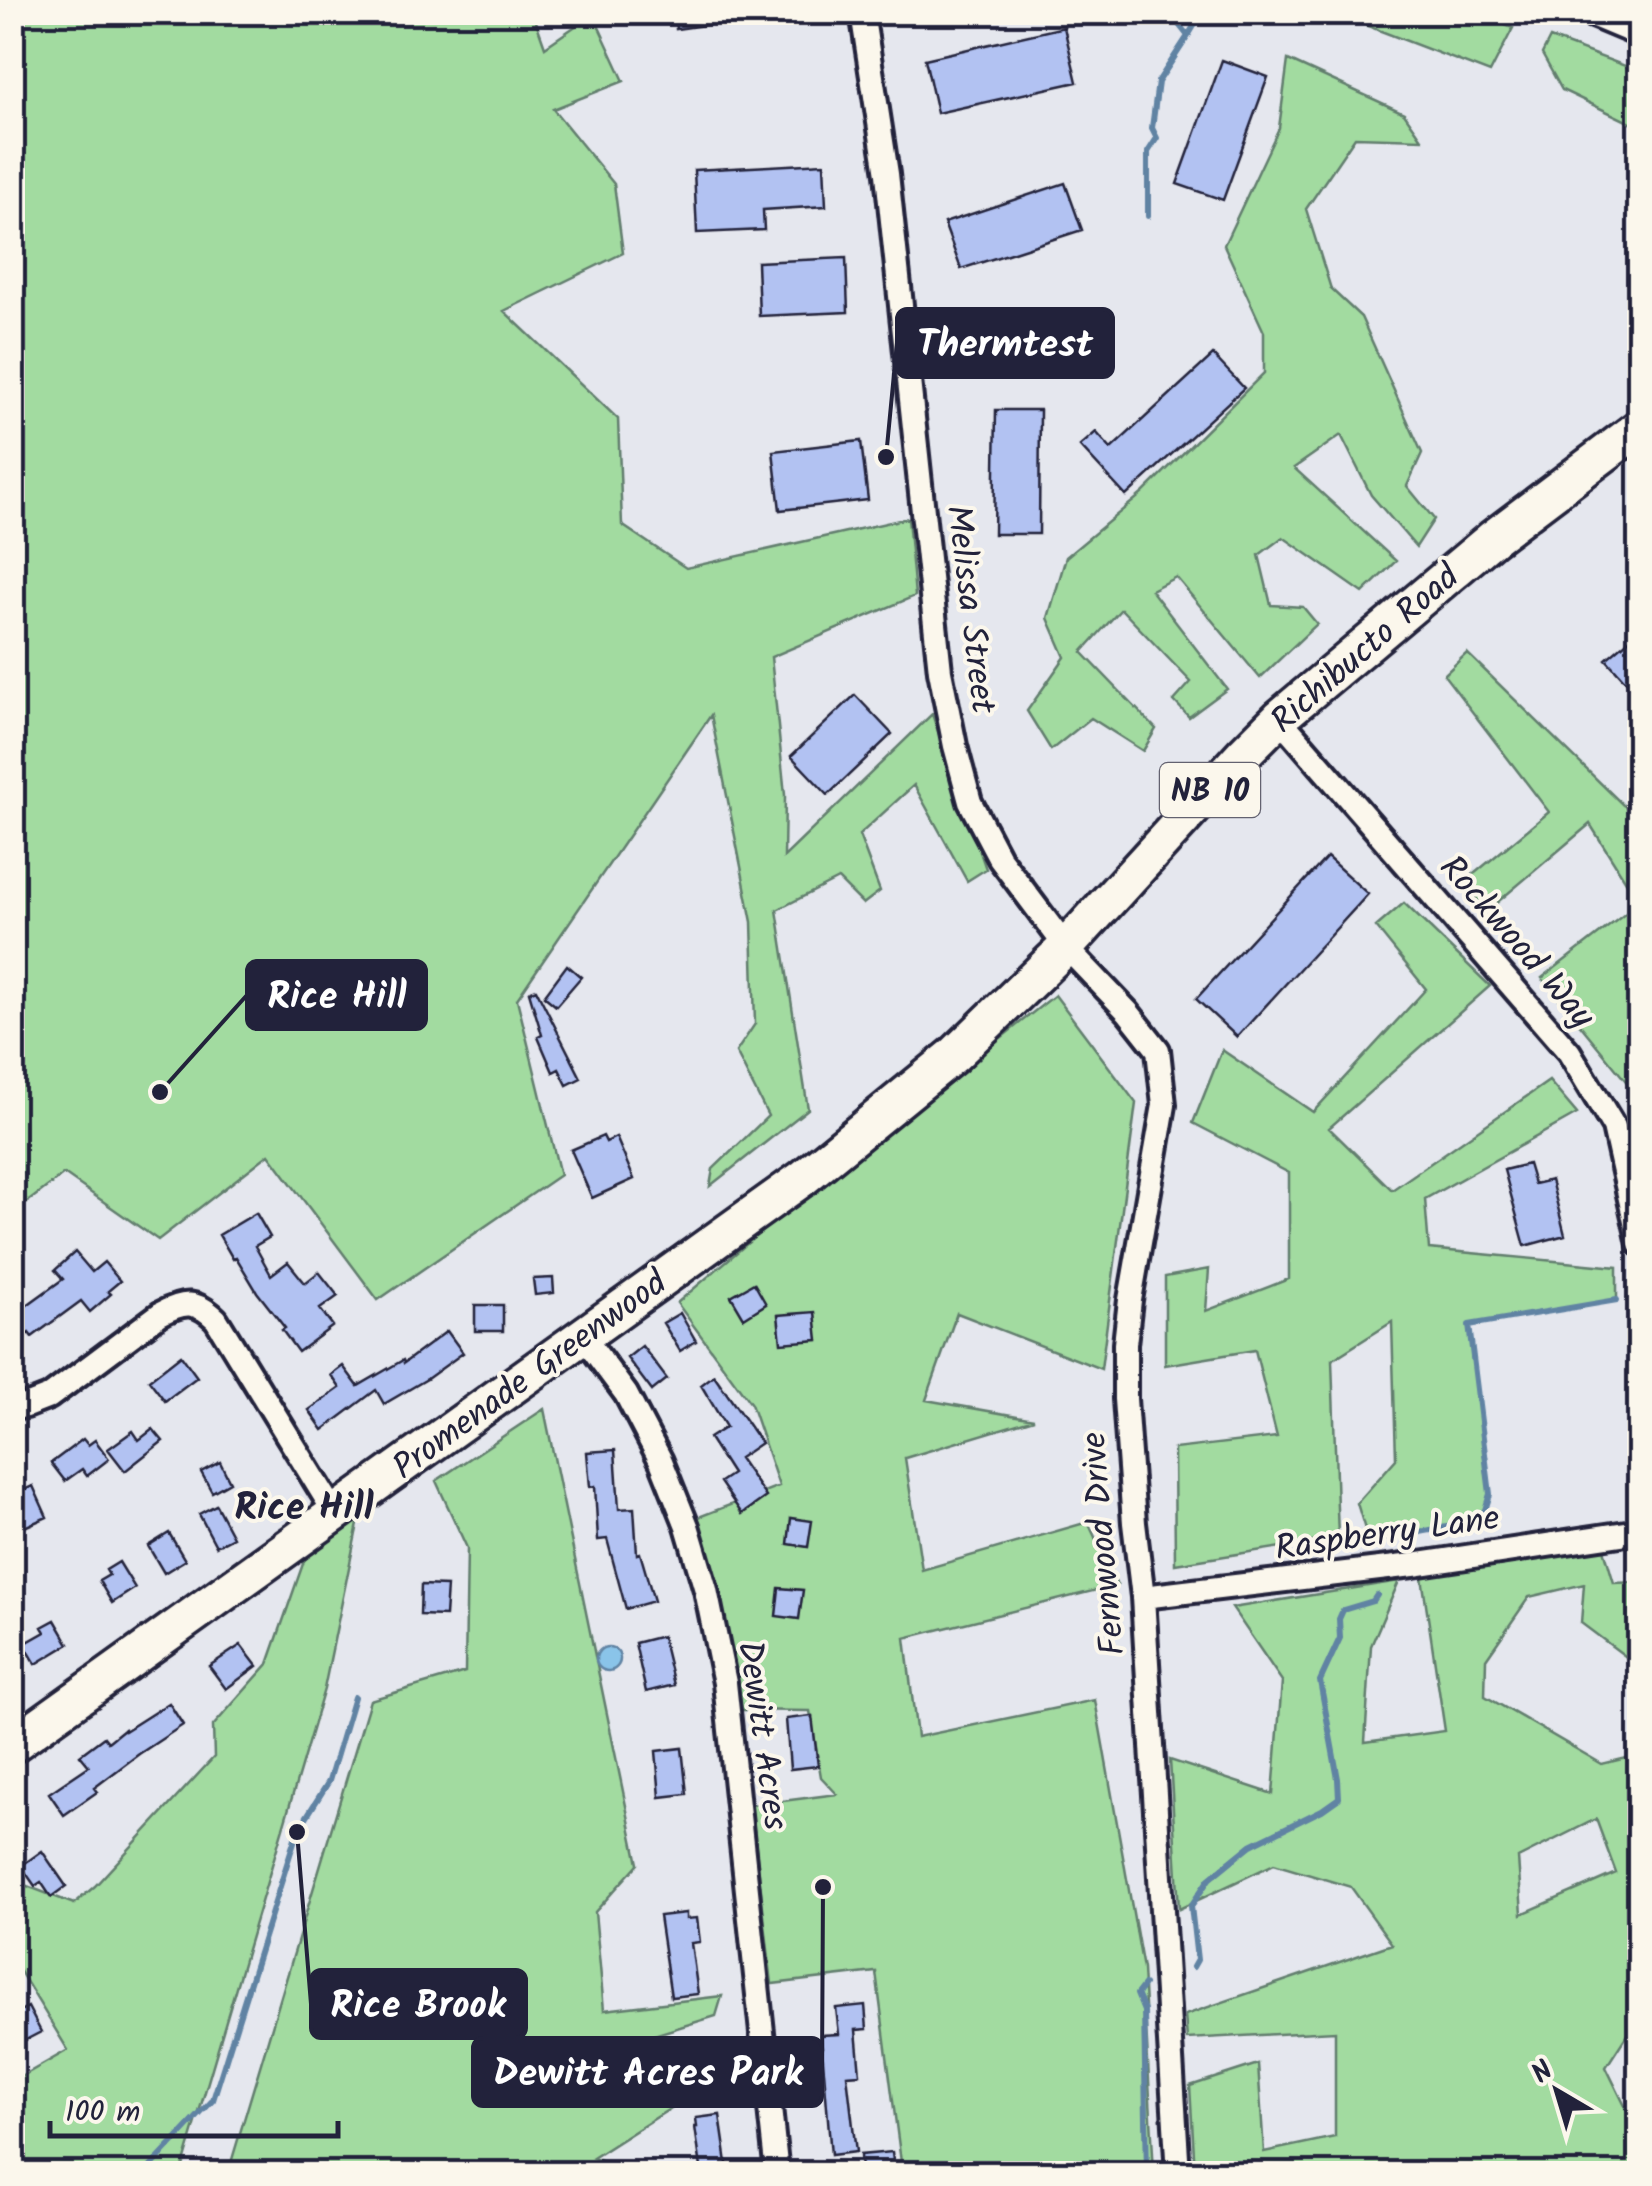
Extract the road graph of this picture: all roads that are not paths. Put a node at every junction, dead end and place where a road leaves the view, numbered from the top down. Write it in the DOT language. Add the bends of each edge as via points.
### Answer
graph roads {
  1 [pos="862,12"];
  2 [pos="1585,12"];
  3 [pos="1640,35"];
  4 [pos="1640,428"];
  5 [pos="1279,718"];
  6 [pos="1066,947"];
  7 [pos="803,1178"];
  8 [pos="1640,1244"];
  9 [pos="583,1336"];
  10 [pos="12,1408"];
  11 [pos="335,1514"];
  12 [pos="1640,1530"];
  13 [pos="1143,1597"];
  14 [pos="12,1745"];
  15 [pos="777,2174"];
  16 [pos="1178,2174"];
  1 -- 6 [label="street, Melissa Street" via="940,671 955,746 970,802 1000,859"];
  2 -- 3 [label="street"];
  4 -- 5 [label="main road, Richibucto Road / NB 10" via="1493,538"];
  5 -- 6 [label="main road, Richibucto Road / NB 10"];
  5 -- 8 [label="street, Rockwood Way" via="1569,1052 1614,1127"];
  6 -- 7 [label="main road, Richibucto Road / NB 10" via="954,1056"];
  6 -- 13 [label="street, Fernwood Drive" via="1158,1050 1164,1105 1126,1344"];
  7 -- 9 [label="main road, Promenade Greenwood / NB 10"];
  9 -- 11 [label="main road, Promenade Greenwood / NB 10"];
  9 -- 15 [label="street, Dewitt Acres" via="626,1394 661,1461 706,1590 725,1683"];
  10 -- 11 [label="street" via="49,1396 160,1314 191,1303 216,1319"];
  11 -- 14 [label="main road, Promenade Greenwood / NB 10"];
  12 -- 13 [label="street, Raspberry Lane"];
  13 -- 16 [label="street, Fernwood Drive"];
}
